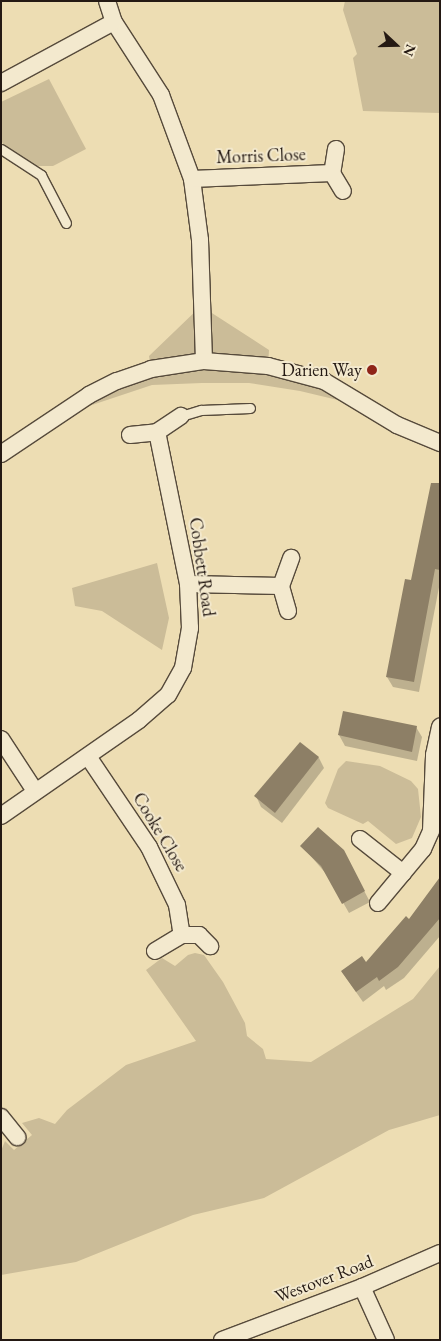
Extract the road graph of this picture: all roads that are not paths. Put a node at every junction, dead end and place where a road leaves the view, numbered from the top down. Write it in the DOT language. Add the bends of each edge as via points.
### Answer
graph roads {
  1 [pos="107,1"];
  2 [pos="114,22"];
  3 [pos="1,83"];
  4 [pos="1,149"];
  5 [pos="336,149"];
  6 [pos="332,173"];
  7 [pos="192,179"];
  8 [pos="343,191"];
  9 [pos="66,223"];
  10 [pos="204,362"];
  11 [pos="250,408"];
  12 [pos="180,416"];
  13 [pos="158,432"];
  14 [pos="130,436"];
  15 [pos="440,443"];
  16 [pos="1,454"];
  17 [pos="291,558"];
  18 [pos="188,584"];
  19 [pos="281,586"];
  20 [pos="288,611"];
  21 [pos="440,728"];
  22 [pos="1,739"];
  23 [pos="89,758"];
  24 [pos="35,791"];
  25 [pos="1,816"];
  26 [pos="360,840"];
  27 [pos="403,873"];
  28 [pos="378,903"];
  29 [pos="182,934"];
  30 [pos="210,946"];
  31 [pos="154,951"];
  32 [pos="1,1117"];
  33 [pos="17,1137"];
  34 [pos="440,1253"];
  35 [pos="362,1287"];
  36 [pos="222,1340"];
  37 [pos="386,1340"];
  1 -- 2 [label="street"];
  2 -- 3 [label="street"];
  2 -- 7 [label="street" via="161,95"];
  4 -- 9 [label="lane" via="41,175"];
  5 -- 6 [label="street"];
  6 -- 7 [label="street, Morris Close"];
  6 -- 8 [label="street"];
  7 -- 10 [label="street" via="200,240"];
  10 -- 15 [label="street" via="268,366 324,381 397,426"];
  10 -- 16 [label="street" via="151,369 117,381 89,394"];
  11 -- 12 [label="lane" via="201,410"];
  12 -- 13 [label="street"];
  13 -- 14 [label="street"];
  13 -- 18 [label="street, Cobbett Road"];
  17 -- 19 [label="street"];
  18 -- 19 [label="street"];
  18 -- 23 [label="street, Cobbett Road" via="190,628 182,668 168,695"];
  19 -- 20 [label="street"];
  21 -- 27 [label="street" via="434,755 432,831 423,849"];
  22 -- 24 [label="street"];
  23 -- 24 [label="street, Cobbett Road"];
  23 -- 29 [label="street, Cooke Close" via="149,847 177,905"];
  24 -- 25 [label="street, Cobbett Road"];
  26 -- 27 [label="street"];
  27 -- 28 [label="street"];
  29 -- 30 [label="street" via="199,935"];
  29 -- 31 [label="street"];
  32 -- 33 [label="street"];
  34 -- 35 [label="street, Westover Road"];
  35 -- 36 [label="street, Westover Road"];
  35 -- 37 [label="street"];
}
